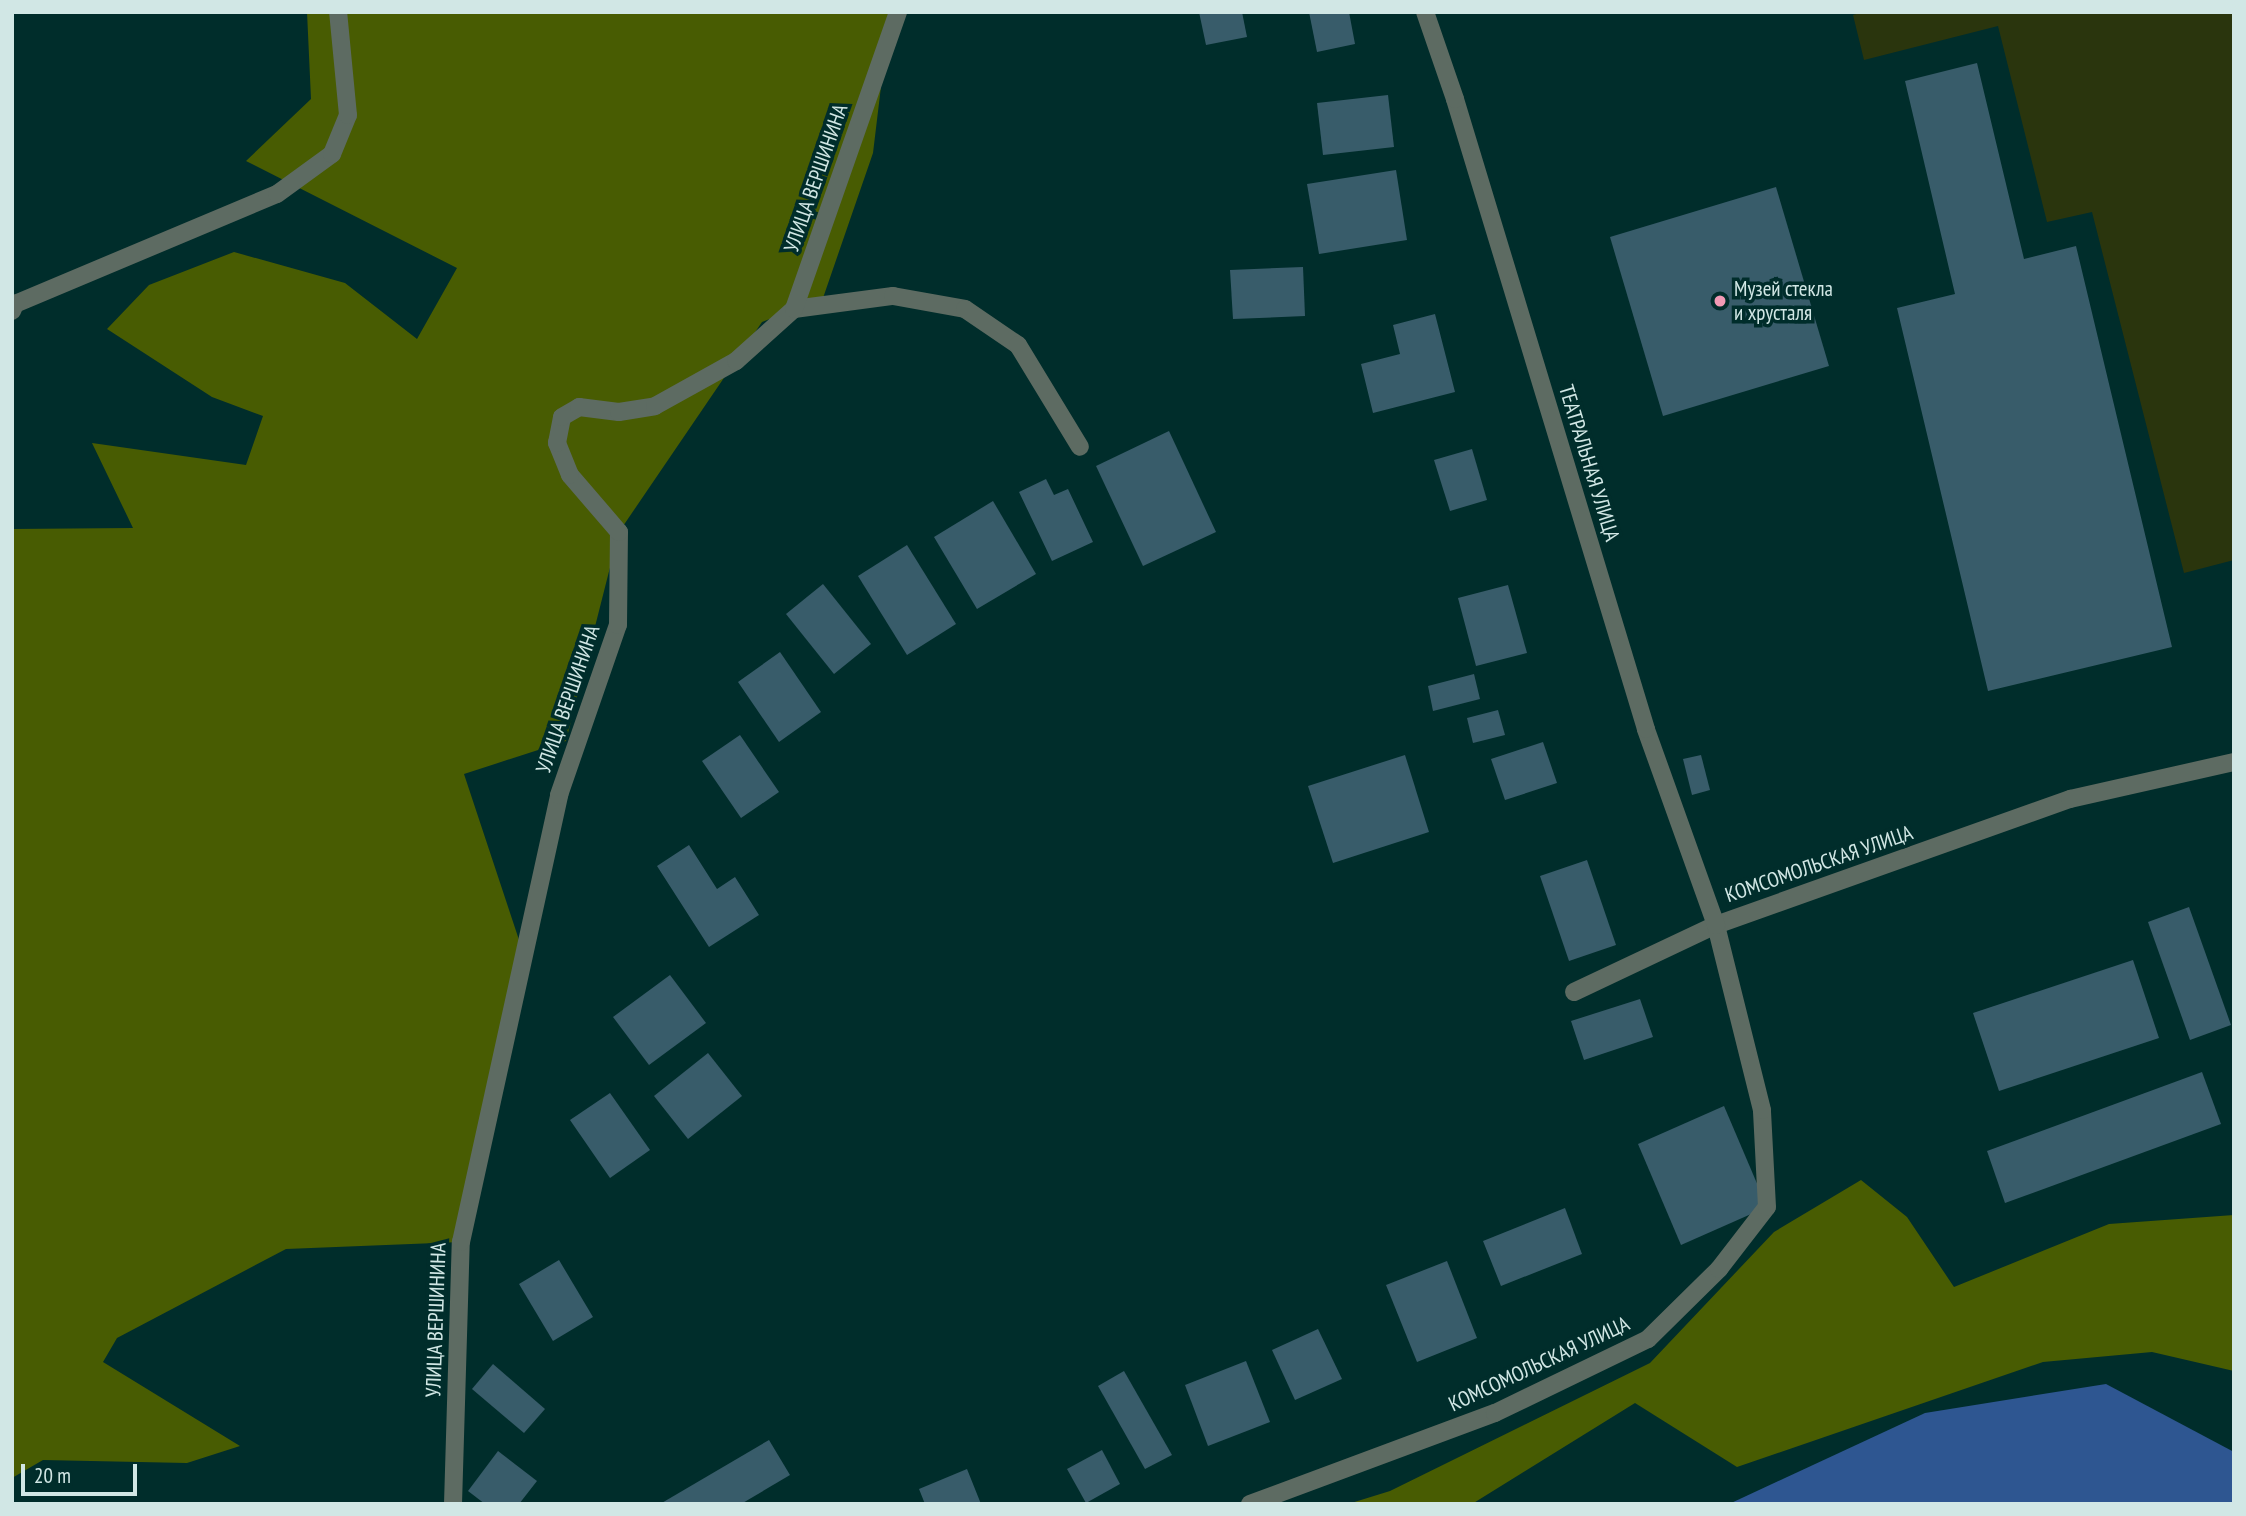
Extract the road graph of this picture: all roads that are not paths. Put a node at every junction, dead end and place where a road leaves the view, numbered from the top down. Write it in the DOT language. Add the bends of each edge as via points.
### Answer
graph roads {
  1 [pos="338,12"];
  2 [pos="898,12"];
  3 [pos="1424,12"];
  4 [pos="794,309"];
  5 [pos="12,311"];
  6 [pos="1080,447"];
  7 [pos="2234,762"];
  8 [pos="1716,925"];
  9 [pos="1574,992"];
  10 [pos="453,1504"];
  11 [pos="1250,1504"];
  1 -- 5 [label="street" via="348,115 332,154 277,194 15,304"];
  2 -- 4 [label="street, УЛИЦА ВЕРШИНИНА"];
  3 -- 8 [label="street, ТЕАТРАЛЬНАЯ УЛИЦА" via="1455,99 1646,729"];
  4 -- 6 [label="street" via="893,296 965,309 1018,345"];
  4 -- 10 [label="street, УЛИЦА ВЕРШИНИНА" via="736,361 655,406 619,412 579,407 562,417 557,443 570,475 619,532 618,625 559,795 460,1242"];
  7 -- 8 [label="street, КОМСОМОЛЬСКАЯ УЛИЦА" via="2070,799"];
  8 -- 9 [label="street"];
  8 -- 11 [label="street, КОМСОМОЛЬСКАЯ УЛИЦА" via="1762,1110 1767,1208 1719,1269 1648,1339 1495,1413"];
}
